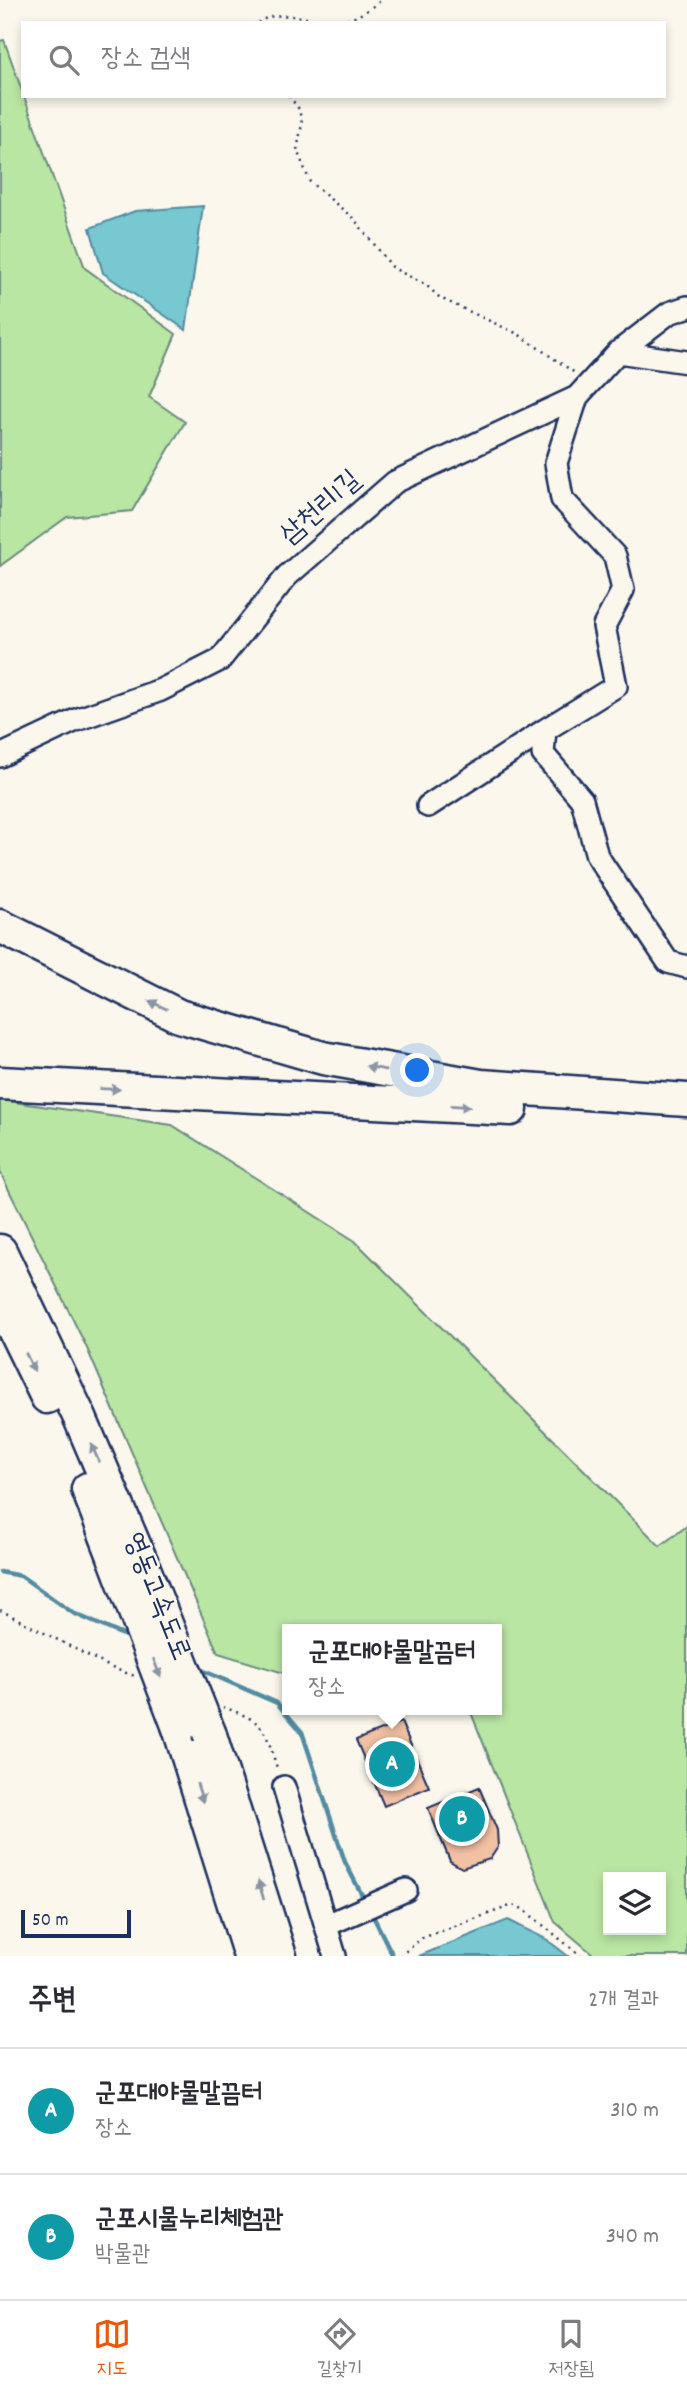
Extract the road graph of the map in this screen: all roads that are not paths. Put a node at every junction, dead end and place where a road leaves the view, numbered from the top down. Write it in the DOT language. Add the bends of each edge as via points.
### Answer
graph roads {
  1 [pos="687,307"];
  2 [pos="618,352"];
  3 [pos="687,362"];
  4 [pos="584,390"];
  5 [pos="545,730"];
  6 [pos="0,756"];
  7 [pos="428,806"];
  8 [pos="0,926"];
  9 [pos="687,967"];
  10 [pos="0,1083"];
  11 [pos="687,1100"];
  12 [pos="687,1118"];
  13 [pos="0,1251"];
  14 [pos="0,1301"];
  15 [pos="128,1560"];
  16 [pos="284,1787"];
  17 [pos="406,1890"];
  18 [pos="327,1925"];
  19 [pos="250,1956"];
  20 [pos="280,1956"];
  21 [pos="335,1956"];
  1 -- 2 [label="street, 삼천리1길" via="669,313"];
  2 -- 3 [label="street"];
  2 -- 4 [label="street, 삼천리1길"];
  4 -- 5 [label="street" via="556,463 562,499 615,556 623,590 604,626 616,686"];
  4 -- 6 [label="street, 삼천리1길" via="395,482 287,576 219,660 161,690 76,720"];
  5 -- 7 [label="street"];
  5 -- 9 [label="street" via="543,754 582,800 597,856 668,962"];
  11 -- 8 [label="highway, one-way" via="481,1086 323,1058 179,1016"];
  10 -- 12 [label="highway, one-way"];
  15 -- 13 [label="highway, 영동고속도로, one-way" via="80,1418"];
  14 -- 15 [label="highway, 영동고속도로, one-way"];
  15 -- 19 [label="highway, 영동고속도로, one-way, bridge"];
  20 -- 15 [label="highway, 영동고속도로, one-way, bridge" via="210,1735"];
  16 -- 18 [label="street"];
  17 -- 18 [label="street"];
  18 -- 21 [label="street"];
}
